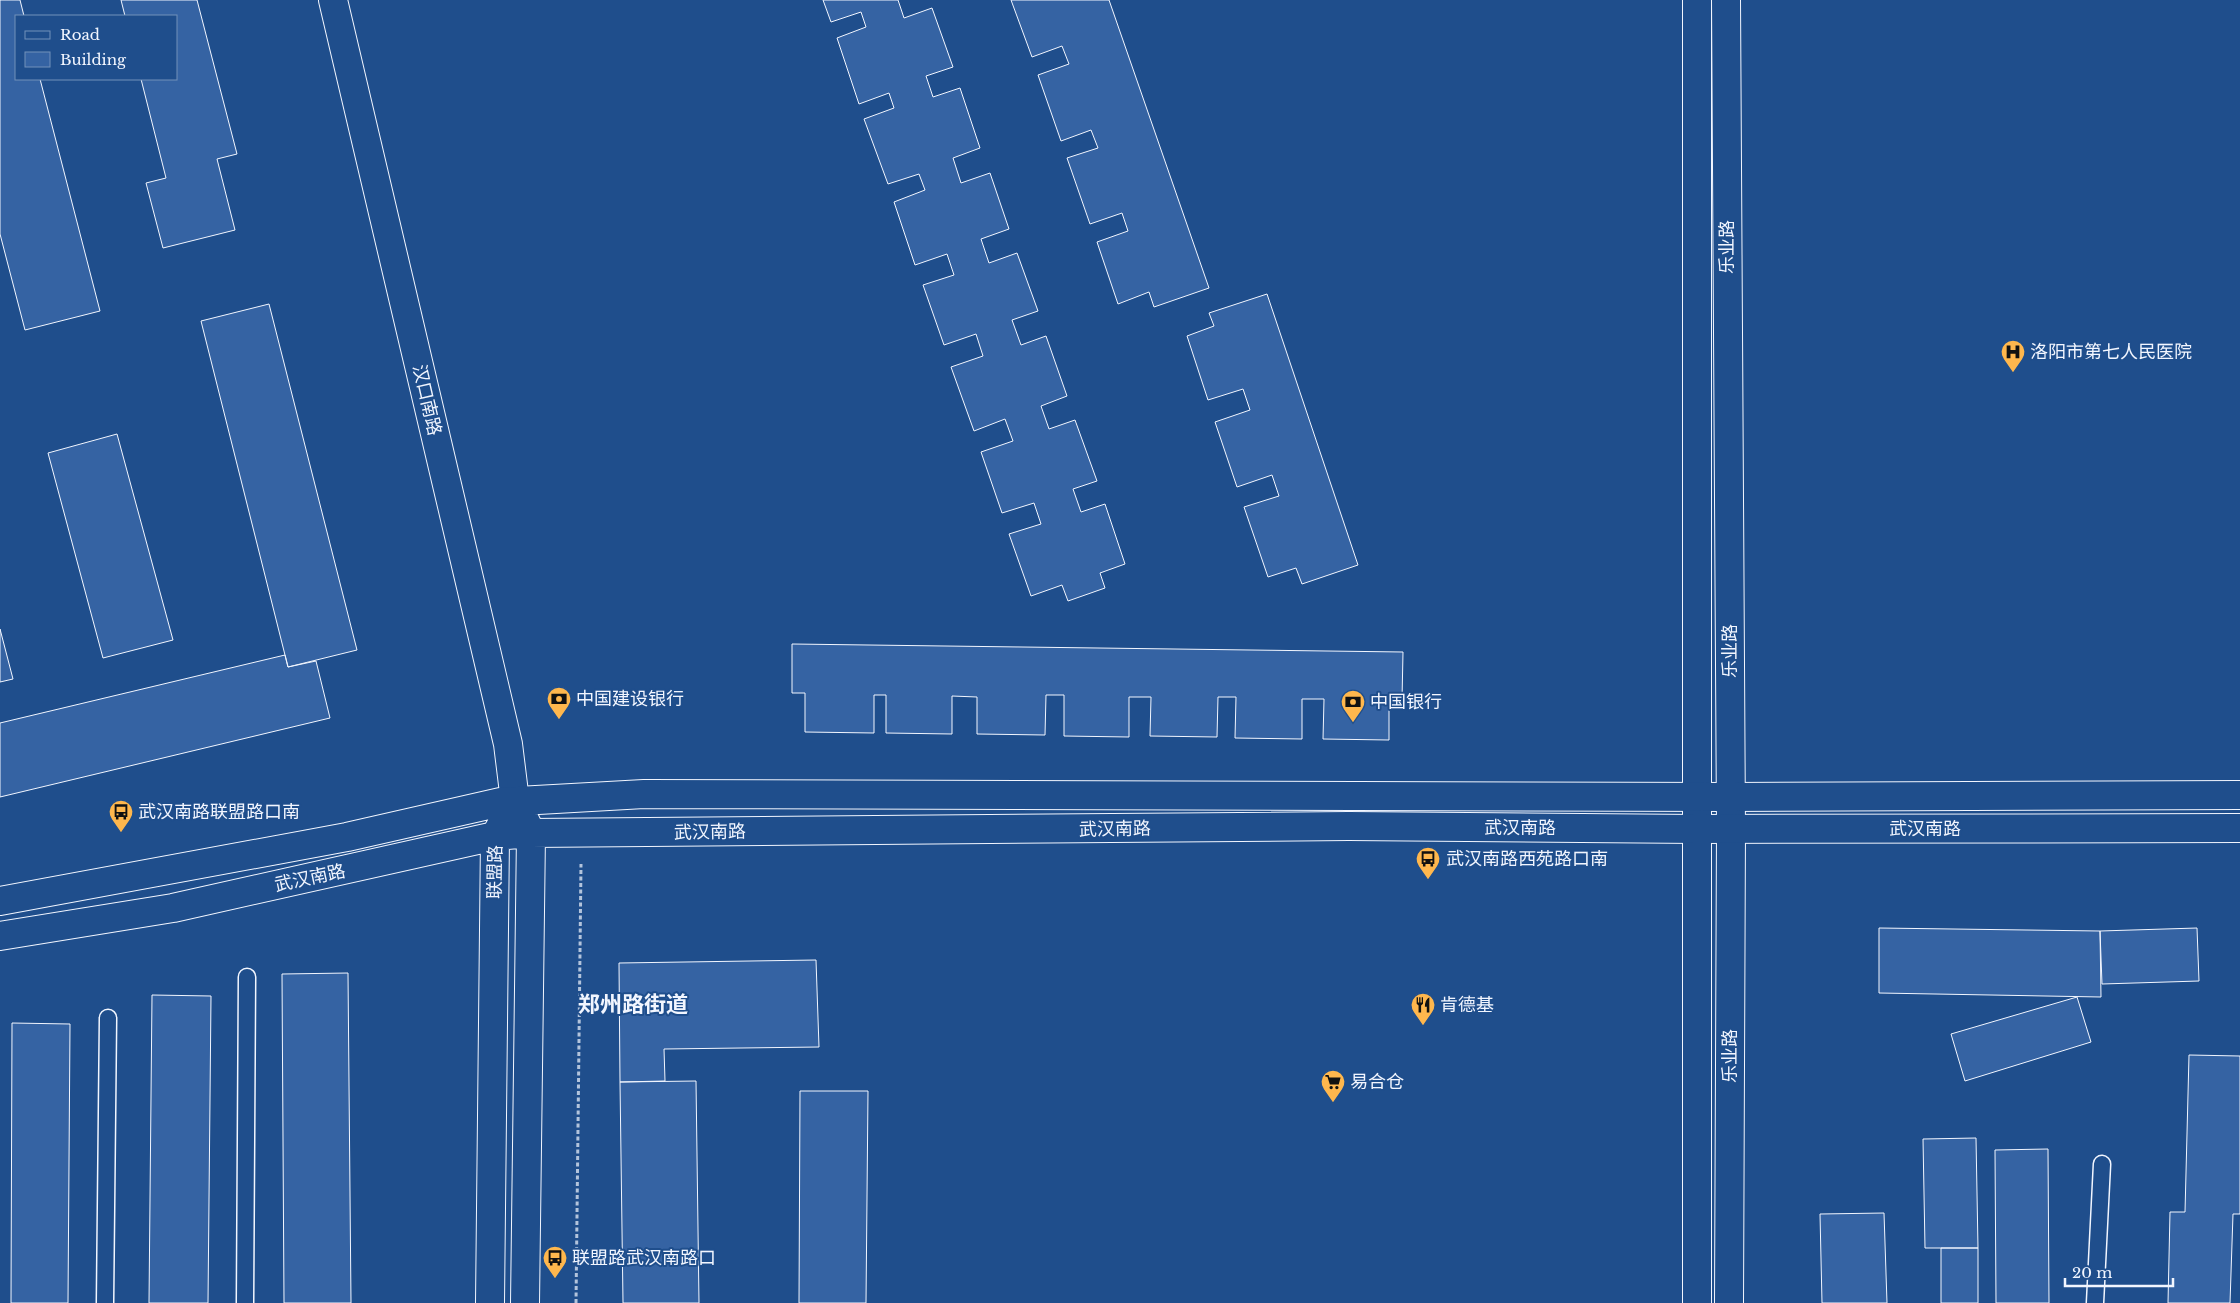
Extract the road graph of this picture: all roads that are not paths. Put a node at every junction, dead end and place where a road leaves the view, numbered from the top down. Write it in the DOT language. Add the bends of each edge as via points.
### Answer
graph roads {
  1 [pos="333,0"];
  2 [pos="1697,0"];
  3 [pos="1726,0"];
  4 [pos="2240,795"];
  5 [pos="1698,797"];
  6 [pos="1730,797"];
  7 [pos="515,801"];
  8 [pos="2240,828"];
  9 [pos="1697,829"];
  10 [pos="1731,829"];
  11 [pos="531,833"];
  12 [pos="495,836"];
  13 [pos="0,901"];
  14 [pos="0,936"];
  15 [pos="247,977"];
  16 [pos="108,1018"];
  17 [pos="2102,1164"];
  18 [pos="105,1303"];
  19 [pos="246,1303"];
  20 [pos="490,1303"];
  21 [pos="525,1303"];
  22 [pos="1697,1303"];
  23 [pos="1729,1303"];
  24 [pos="2096,1303"];
  1 -- 7 [label="main road, 汉口南路" via="508,744"];
  2 -- 5 [label="main road, 乐业路"];
  3 -- 6 [label="main road, 乐业路"];
  4 -- 6 [label="main road, 武汉南路"];
  5 -- 6 [label="main road, 武汉南路"];
  5 -- 7 [label="main road, 武汉南路" via="644,794"];
  5 -- 9 [label="main road, 乐业路"];
  6 -- 10 [label="main road, 乐业路"];
  7 -- 11 [label="main road, 联盟路"];
  7 -- 12 [label="main road, 联盟路"];
  7 -- 13 [label="main road, 武汉南路" via="347,838"];
  8 -- 10 [label="main road, 武汉南路"];
  9 -- 10 [label="main road, 武汉南路"];
  9 -- 11 [label="main road, 武汉南路" via="1339,826"];
  9 -- 22 [label="main road, 乐业路"];
  10 -- 23 [label="main road, 乐业路"];
  11 -- 12 [label="main road, 武汉南路"];
  11 -- 21 [label="main road, 联盟路"];
  12 -- 14 [label="main road, 武汉南路" via="173,908"];
  12 -- 20 [label="main road, 联盟路"];
  15 -- 19 [label="lane"];
  16 -- 18 [label="lane"];
  17 -- 24 [label="lane"];
}
